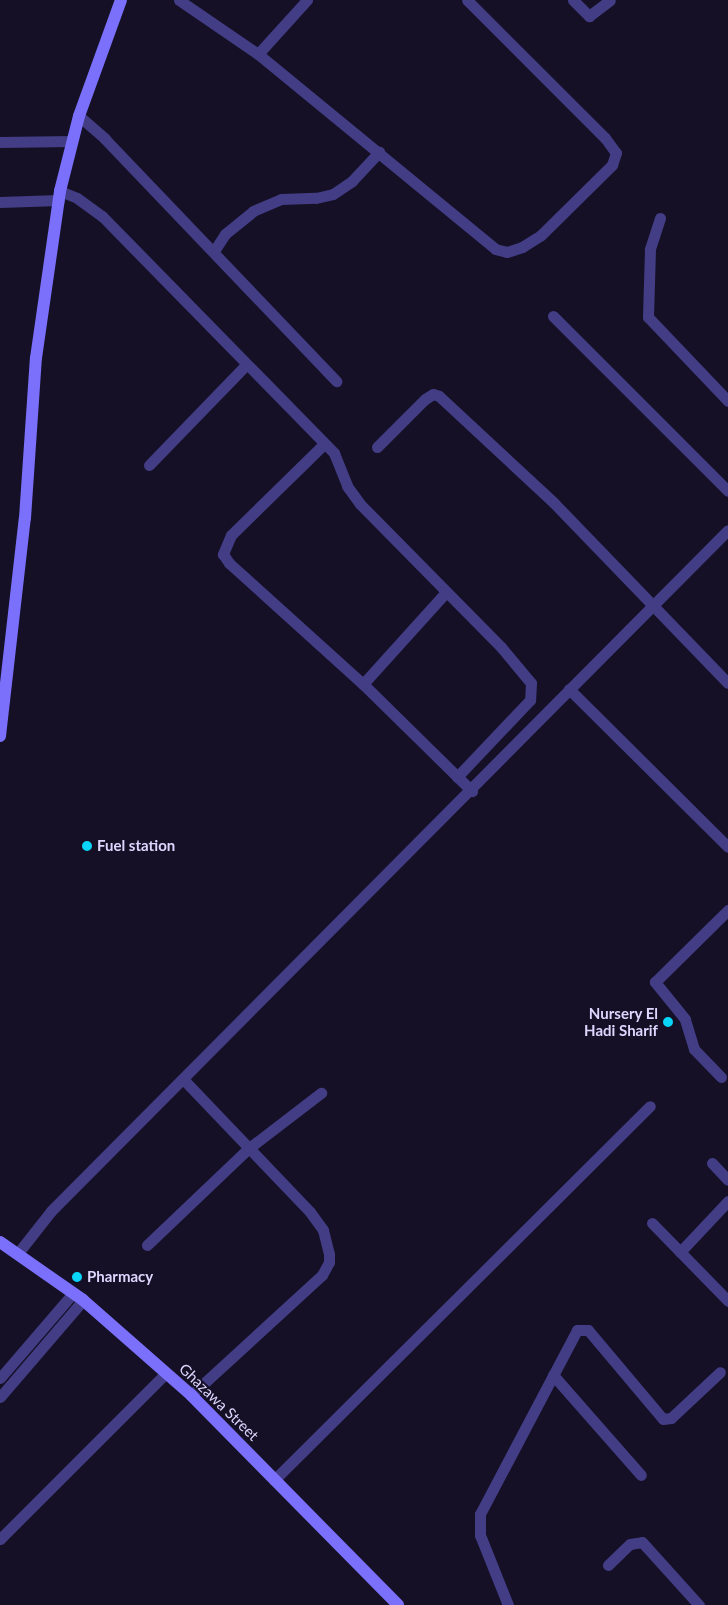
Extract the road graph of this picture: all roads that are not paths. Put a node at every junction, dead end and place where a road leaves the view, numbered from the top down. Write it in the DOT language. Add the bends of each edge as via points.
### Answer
graph roads {
  1 [pos="121,0"];
  2 [pos="180,0"];
  3 [pos="307,0"];
  4 [pos="467,0"];
  5 [pos="573,0"];
  6 [pos="610,0"];
  7 [pos="258,54"];
  8 [pos="79,116"];
  9 [pos="72,141"];
  10 [pos="0,142"];
  11 [pos="379,152"];
  12 [pos="60,196"];
  13 [pos="0,202"];
  14 [pos="660,218"];
  15 [pos="214,251"];
  16 [pos="553,316"];
  17 [pos="246,365"];
  18 [pos="336,380"];
  19 [pos="728,401"];
  20 [pos="324,444"];
  21 [pos="377,447"];
  22 [pos="148,465"];
  23 [pos="728,491"];
  24 [pos="728,530"];
  25 [pos="446,592"];
  26 [pos="651,606"];
  27 [pos="728,683"];
  28 [pos="363,684"];
  29 [pos="569,689"];
  30 [pos="0,736"];
  31 [pos="458,777"];
  32 [pos="472,791"];
  33 [pos="728,847"];
  34 [pos="728,910"];
  35 [pos="721,1077"];
  36 [pos="183,1079"];
  37 [pos="321,1093"];
  38 [pos="650,1106"];
  39 [pos="250,1148"];
  40 [pos="712,1163"];
  41 [pos="728,1180"];
  42 [pos="728,1201"];
  43 [pos="652,1223"];
  44 [pos="0,1242"];
  45 [pos="147,1245"];
  46 [pos="680,1252"];
  47 [pos="18,1253"];
  48 [pos="78,1296"];
  49 [pos="728,1301"];
  50 [pos="720,1372"];
  51 [pos="166,1373"];
  52 [pos="552,1375"];
  53 [pos="0,1378"];
  54 [pos="191,1395"];
  55 [pos="0,1397"];
  56 [pos="641,1475"];
  57 [pos="274,1480"];
  58 [pos="0,1539"];
  59 [pos="608,1565"];
  60 [pos="398,1605"];
  61 [pos="508,1605"];
  62 [pos="698,1605"];
  1 -- 8 [label="main road"];
  2 -- 7 [label="street"];
  3 -- 7 [label="street"];
  4 -- 11 [label="street" via="605,138 616,153 612,165 541,235 522,247 501,252"];
  5 -- 6 [label="street" via="589,16"];
  7 -- 11 [label="street"];
  8 -- 9 [label="main road"];
  8 -- 15 [label="street" via="106,138"];
  9 -- 10 [label="street"];
  9 -- 12 [label="main road"];
  11 -- 15 [label="street" via="352,181 333,194 281,199 253,211 225,234"];
  12 -- 13 [label="street"];
  12 -- 17 [label="street" via="78,198 102,216"];
  12 -- 30 [label="main road" via="36,358 25,518"];
  14 -- 19 [label="street" via="650,249 647,313 650,322"];
  15 -- 18 [label="street"];
  16 -- 23 [label="street"];
  17 -- 20 [label="street"];
  17 -- 22 [label="street"];
  20 -- 25 [label="street" via="339,461 347,486 360,504"];
  20 -- 28 [label="street" via="231,534 223,554 228,563"];
  21 -- 26 [label="street" via="425,399 437,395 554,503"];
  24 -- 26 [label="street"];
  25 -- 28 [label="street"];
  25 -- 31 [label="street" via="531,683 530,700"];
  26 -- 27 [label="street"];
  26 -- 29 [label="street"];
  28 -- 31 [label="street"];
  29 -- 32 [label="street"];
  29 -- 33 [label="street"];
  31 -- 32 [label="street"];
  32 -- 36 [label="street"];
  34 -- 35 [label="street" via="655,982 686,1019 694,1049"];
  36 -- 39 [label="street"];
  36 -- 47 [label="street" via="51,1211"];
  37 -- 39 [label="street"];
  38 -- 57 [label="street"];
  39 -- 45 [label="street"];
  39 -- 54 [label="street" via="318,1221 328,1245 330,1262 322,1275"];
  40 -- 41 [label="street"];
  42 -- 46 [label="street"];
  43 -- 46 [label="street"];
  44 -- 47 [label="main road, Ghazawa Street"];
  46 -- 49 [label="street"];
  47 -- 48 [label="main road, Ghazawa Street"];
  48 -- 51 [label="main road, Ghazawa Street"];
  48 -- 53 [label="street"];
  48 -- 55 [label="street"];
  50 -- 52 [label="street" via="671,1418 663,1418 588,1330 582,1328 574,1332"];
  51 -- 54 [label="main road, Ghazawa Street"];
  51 -- 58 [label="street"];
  52 -- 56 [label="street"];
  52 -- 61 [label="street" via="479,1519 480,1535"];
  54 -- 57 [label="main road, Ghazawa Street"];
  57 -- 60 [label="main road, Ghazawa Street"];
  59 -- 62 [label="street" via="630,1544 642,1542"];
}
